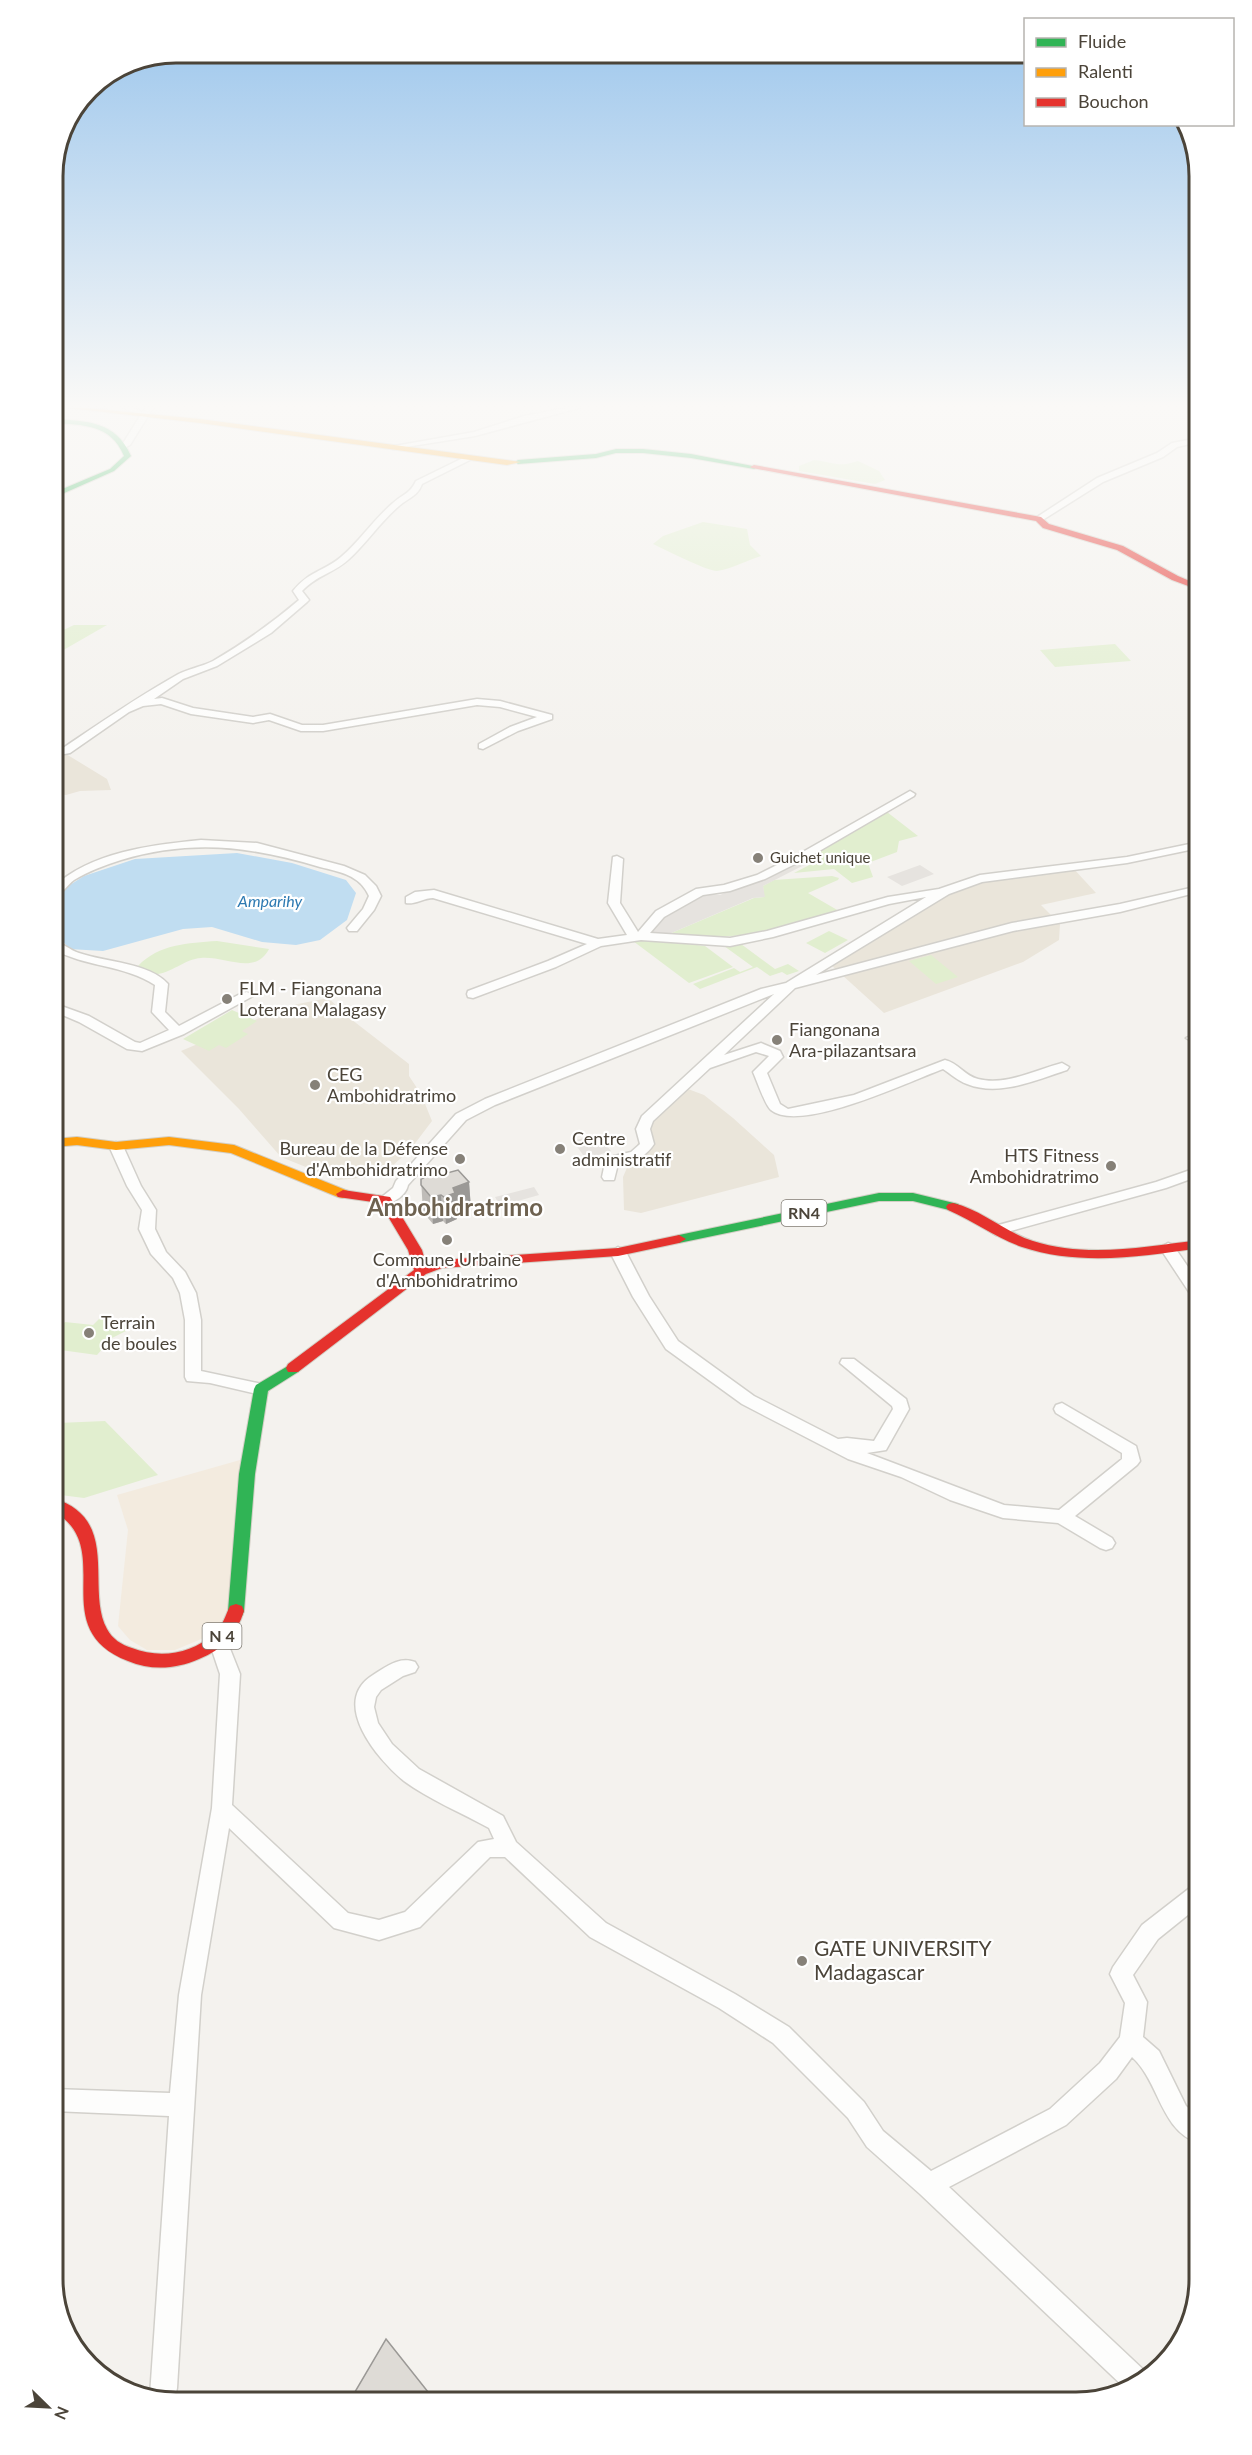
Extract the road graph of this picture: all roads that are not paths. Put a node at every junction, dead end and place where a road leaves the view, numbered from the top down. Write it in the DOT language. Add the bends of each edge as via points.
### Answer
graph roads {
  1 [pos="378,523"];
  2 [pos="1042,523"];
  3 [pos="1189,583"];
  4 [pos="141,703"];
  5 [pos="483,746"];
  6 [pos="63,751"];
  7 [pos="910,794"];
  8 [pos="1189,847"];
  9 [pos="617,859"];
  10 [pos="63,880"];
  11 [pos="945,891"];
  12 [pos="1189,891"];
  13 [pos="410,900"];
  14 [pos="353,928"];
  15 [pos="638,936"];
  16 [pos="598,943"];
  17 [pos="63,950"];
  18 [pos="792,984"];
  19 [pos="473,994"];
  20 [pos="247,996"];
  21 [pos="63,1011"];
  22 [pos="179,1031"];
  23 [pos="1062,1067"];
  24 [pos="704,1068"];
  25 [pos="63,1142"];
  26 [pos="116,1146"];
  27 [pos="1189,1175"];
  28 [pos="609,1178"];
  29 [pos="385,1200"];
  30 [pos="996,1230"];
  31 [pos="1189,1245"];
  32 [pos="1168,1248"];
  33 [pos="414,1250"];
  34 [pos="618,1252"];
  35 [pos="441,1264"];
  36 [pos="421,1271"];
  37 [pos="1189,1278"];
  38 [pos="848,1363"];
  39 [pos="261,1389"];
  40 [pos="1062,1409"];
  41 [pos="838,1447"];
  42 [pos="63,1510"];
  43 [pos="1062,1517"];
  44 [pos="1106,1543"];
  45 [pos="218,1641"];
  46 [pos="408,1667"];
  47 [pos="222,1808"];
  48 [pos="509,1848"];
  49 [pos="1189,1902"];
  50 [pos="1131,2041"];
  51 [pos="63,2100"];
  52 [pos="181,2105"];
  53 [pos="1189,2123"];
  54 [pos="929,2185"];
  55 [pos="1133,2377"];
  56 [pos="163,2391"];
  1 -- 4 [label="street" via="345,558 310,577 297,591 304,600 268,631 214,664 180,677"];
  2 -- 3 [label="street" via="1120,548"];
  4 -- 5 [label="street" via="162,701 191,711 253,720 270,717 301,728 323,728 477,702 548,717"];
  4 -- 6 [label="street"];
  7 -- 15 [label="street" via="761,877 700,892 660,914"];
  8 -- 11 [label="street" via="1127,860 980,879"];
  9 -- 15 [label="street" via="614,903"];
  10 -- 14 [label="street" via="95,863 186,844 247,845 359,875 373,888 375,896"];
  11 -- 15 [label="street" via="888,901 730,942"];
  11 -- 18 [label="street"];
  12 -- 18 [label="street" via="1012,927"];
  13 -- 16 [label="street" via="434,894"];
  15 -- 16 [label="street"];
  16 -- 19 [label="street"];
  17 -- 22 [label="street" via="147,974 162,984 158,1012"];
  18 -- 24 [label="street"];
  18 -- 29 [label="street" via="500,1098 461,1117 400,1190"];
  20 -- 22 [label="street"];
  21 -- 22 [label="street" via="132,1046 142,1047"];
  23 -- 24 [label="street" via="993,1085 976,1083 945,1064 850,1102 793,1113 774,1106 760,1072 775,1054 761,1047 753,1048"];
  24 -- 28 [label="street" via="647,1119 643,1129 647,1144 643,1151 611,1161"];
  25 -- 26 [label="street"];
  26 -- 29 [label="street" via="169,1141 234,1149 343,1194"];
  26 -- 39 [label="street" via="148,1210 147,1229 159,1254 180,1276 188,1293 193,1320 193,1377"];
  27 -- 30 [label="street"];
  29 -- 33 [label="street"];
  30 -- 32 [label="street, RN4" via="1016,1240 1073,1253"];
  30 -- 34 [label="street, RN4" via="951,1206 896,1196"];
  31 -- 32 [label="street, RN4"];
  32 -- 37 [label="street"];
  33 -- 35 [label="street"];
  33 -- 36 [label="street"];
  34 -- 35 [label="street, RN4"];
  34 -- 41 [label="street" via="672,1346 748,1400"];
  35 -- 36 [label="street, RN4"];
  36 -- 39 [label="street, RN4"];
  38 -- 41 [label="street" via="900,1403 901,1409 880,1446 870,1449 849,1443"];
  39 -- 45 [label="street, N 4" via="248,1463 237,1601 231,1626"];
  40 -- 43 [label="street" via="1130,1450 1131,1461"];
  41 -- 43 [label="street" via="1003,1511"];
  42 -- 45 [label="street, N 4" via="74,1516 85,1533 91,1560 92,1611 98,1634 112,1648 137,1658 179,1659"];
  43 -- 44 [label="street"];
  45 -- 47 [label="street" via="230,1674"];
  46 -- 48 [label="street" via="374,1684 364,1707 369,1725 385,1750 412,1775 496,1822"];
  47 -- 48 [label="street" via="342,1921 379,1930 412,1920 485,1848"];
  47 -- 52 [label="street" via="190,1995"];
  48 -- 54 [label="street" via="598,1930 781,2035 856,2110 875,2139"];
  49 -- 50 [label="street" via="1150,1932 1121,1974 1136,2002"];
  50 -- 53 [label="street" via="1151,2059 1178,2114"];
  50 -- 54 [label="street" via="1108,2071 1058,2117"];
  51 -- 52 [label="street"];
  52 -- 56 [label="street"];
  54 -- 55 [label="street"];
}
